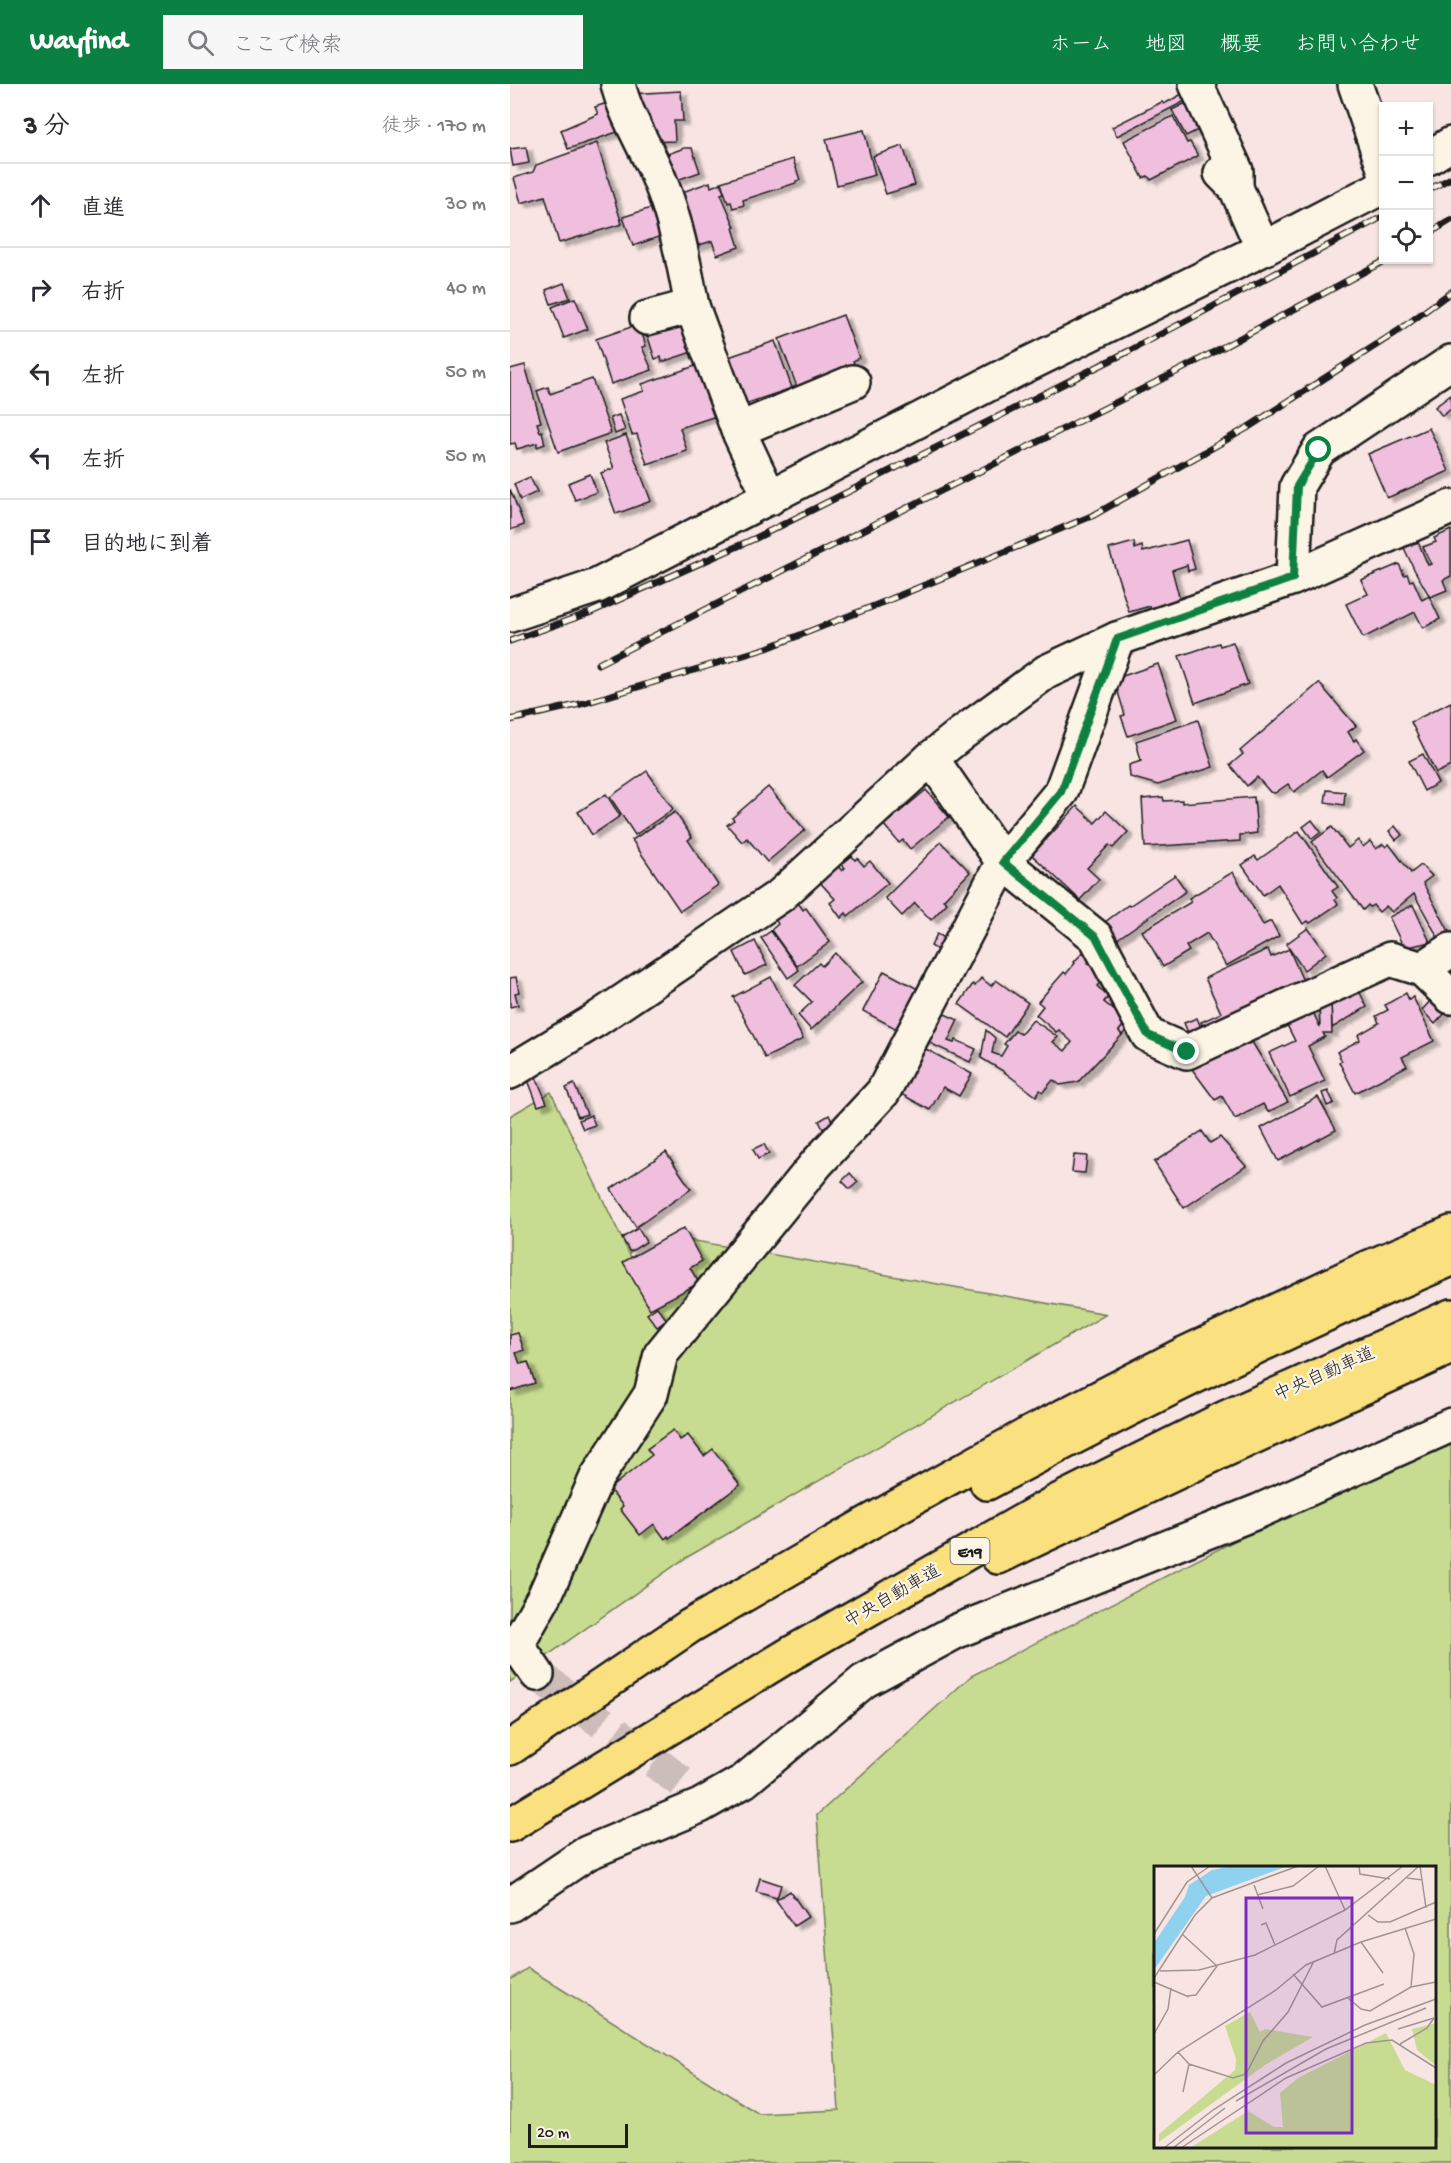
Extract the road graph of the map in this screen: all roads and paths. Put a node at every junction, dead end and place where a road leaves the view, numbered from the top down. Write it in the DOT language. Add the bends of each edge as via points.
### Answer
graph roads {
  1 [pos="618,84"];
  2 [pos="1196,84"];
  3 [pos="1355,84"];
  4 [pos="1451,144"];
  5 [pos="1379,156"];
  6 [pos="1431,156"];
  7 [pos="1379,188"];
  8 [pos="1263,249"];
  9 [pos="692,306"];
  10 [pos="648,318"];
  11 [pos="1451,363"];
  12 [pos="853,382"];
  13 [pos="738,430"];
  14 [pos="770,498"];
  15 [pos="1451,507"];
  16 [pos="1293,578"];
  17 [pos="510,615"];
  18 [pos="1117,639"];
  19 [pos="931,758"];
  20 [pos="1003,862"];
  21 [pos="1451,951"];
  22 [pos="1422,969"];
  23 [pos="1451,997"];
  24 [pos="510,1072"];
  25 [pos="1451,1233"];
  26 [pos="1451,1259"];
  27 [pos="1451,1316"];
  28 [pos="1451,1347"];
  29 [pos="1451,1425"];
  30 [pos="513,1647"];
  31 [pos="790,1654"];
  32 [pos="537,1674"];
  33 [pos="510,1748"];
  34 [pos="510,1763"];
  35 [pos="510,1825"];
  36 [pos="510,1905"];
  1 -- 9 [label="street" via="621,100 660,182"];
  2 -- 8 [label="street" via="1236,171 1227,179"];
  3 -- 5 [label="street"];
  4 -- 6 [label="street"];
  7 -- 8 [label="street"];
  8 -- 14 [label="street" via="1014,370"];
  9 -- 10 [label="street"];
  9 -- 13 [label="street"];
  11 -- 16 [label="street" via="1319,450 1297,486"];
  12 -- 13 [label="street"];
  13 -- 14 [label="street"];
  14 -- 17 [label="street" via="597,586"];
  15 -- 16 [label="street"];
  16 -- 18 [label="street"];
  18 -- 19 [label="street" via="1046,672"];
  18 -- 20 [label="street" via="1061,792"];
  19 -- 20 [label="street"];
  19 -- 24 [label="street" via="781,895 594,1021"];
  20 -- 22 [label="street" via="1096,937 1148,1035 1187,1052 1390,959"];
  20 -- 30 [label="street" via="883,1092 817,1163 661,1354 651,1394 597,1477 545,1595"];
  21 -- 22 [label="street"];
  22 -- 23 [label="street"];
  25 -- 33 [label="highway" via="1194,1349 1025,1436 690,1626"];
  26 -- 34 [label="highway" via="1203,1371 870,1545 710,1637"];
  27 -- 31 [label="highway, 中央自動車道 / E19" via="1225,1418 1054,1503"];
  28 -- 31 [label="highway"];
  29 -- 36 [label="street" via="1259,1511 957,1631 864,1681 744,1781 692,1795 587,1853"];
  30 -- 32 [label="street"];
  31 -- 35 [label="highway, 中央自動車道 / E19"];
}
